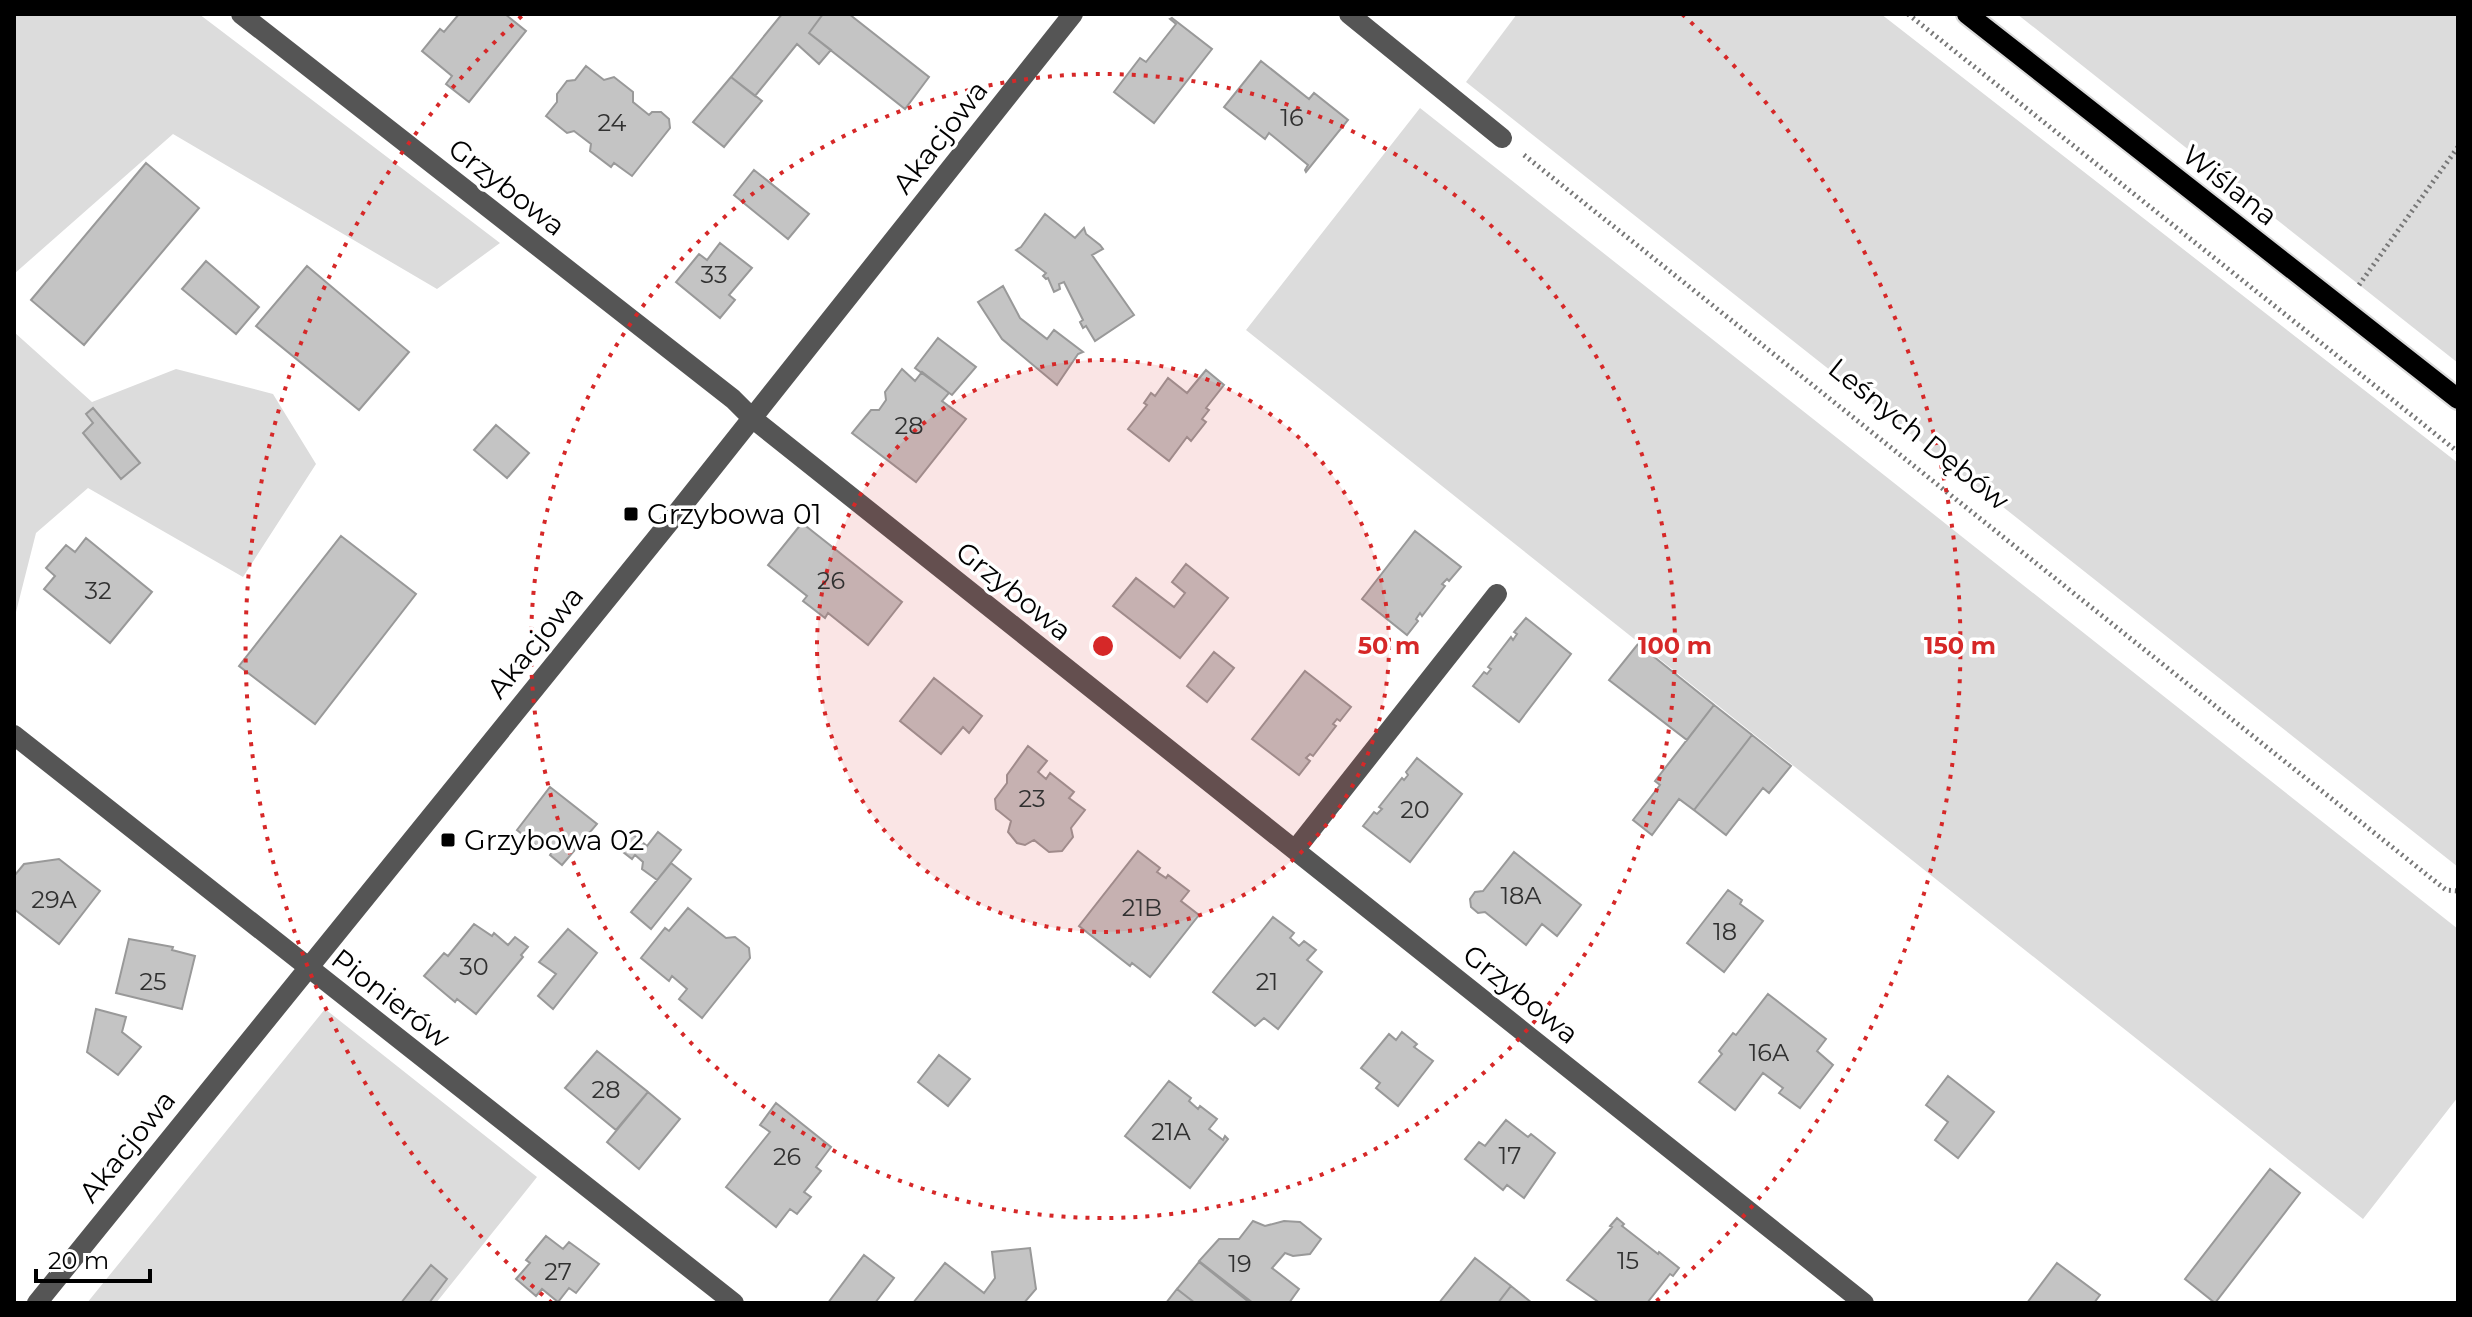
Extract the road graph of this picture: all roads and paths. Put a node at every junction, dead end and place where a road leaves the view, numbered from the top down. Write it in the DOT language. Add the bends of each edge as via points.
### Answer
graph roads {
  1 [pos="241,14"];
  2 [pos="1073,14"];
  3 [pos="1349,14"];
  4 [pos="1908,14"];
  5 [pos="1967,14"];
  6 [pos="1502,138"];
  7 [pos="2458,147"];
  8 [pos="2342,308"];
  9 [pos="2458,399"];
  10 [pos="752,418"];
  11 [pos="2458,452"];
  12 [pos="1497,594"];
  13 [pos="14,735"];
  14 [pos="1295,850"];
  15 [pos="2458,891"];
  16 [pos="307,968"];
  17 [pos="37,1303"];
  18 [pos="734,1303"];
  19 [pos="1864,1303"];
  1 -- 10 [label="street, Grzybowa"];
  2 -- 10 [label="street, Akacjowa"];
  3 -- 6 [label="street"];
  4 -- 11 [label="path"];
  5 -- 8 [label="main road, Wiślana"];
  6 -- 15 [label="path, Leśnych Dębów" via="2446,890"];
  7 -- 8 [label="path"];
  8 -- 9 [label="main road, Wiślana"];
  10 -- 14 [label="street, Grzybowa"];
  10 -- 16 [label="street, Akacjowa"];
  12 -- 14 [label="street"];
  13 -- 16 [label="street, Pionierów"];
  14 -- 19 [label="street, Grzybowa"];
  16 -- 17 [label="street, Akacjowa"];
  16 -- 18 [label="street, Pionierów"];
}
